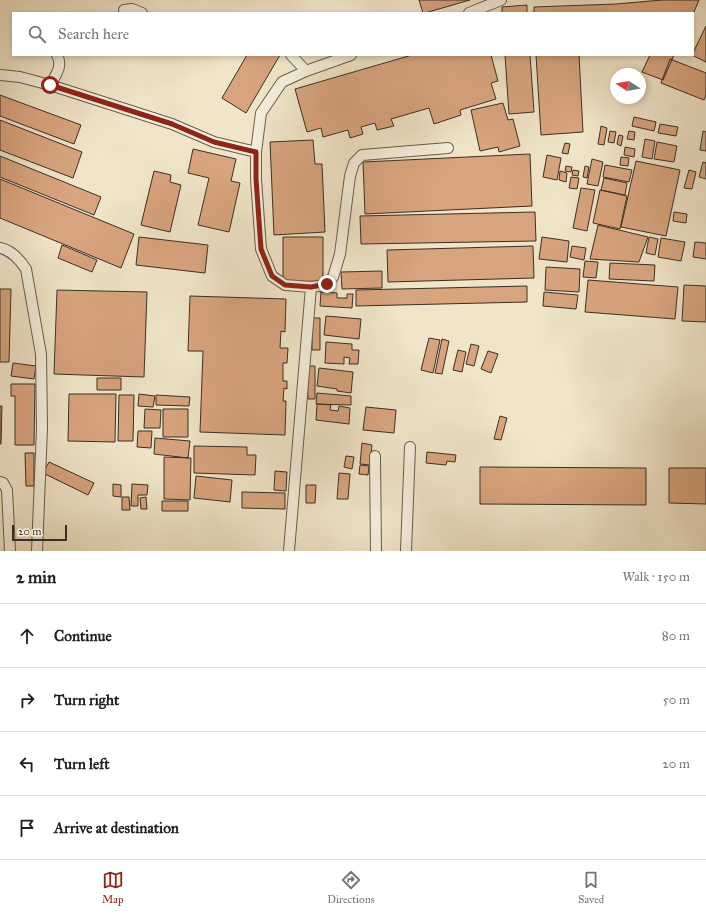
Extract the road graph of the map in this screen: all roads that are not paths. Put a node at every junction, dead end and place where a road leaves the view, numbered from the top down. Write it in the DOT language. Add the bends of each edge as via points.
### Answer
graph roads {
  1 [pos="501,0"];
  2 [pos="124,10"];
  3 [pos="140,12"];
  4 [pos="471,12"];
  5 [pos="58,56"];
  6 [pos="292,56"];
  7 [pos="348,56"];
  8 [pos="306,71"];
  9 [pos="0,75"];
  10 [pos="50,85"];
  11 [pos="448,148"];
  12 [pos="256,152"];
  13 [pos="0,248"];
  14 [pos="311,287"];
  15 [pos="410,447"];
  16 [pos="375,456"];
  17 [pos="0,482"];
  18 [pos="10,551"];
  19 [pos="37,551"];
  20 [pos="289,551"];
  21 [pos="376,551"];
  22 [pos="406,551"];
  1 -- 4 [label="lane"];
  2 -- 3 [label="lane" via="132,9"];
  5 -- 10 [label="lane" via="59,70"];
  6 -- 8 [label="lane"];
  7 -- 8 [label="lane"];
  8 -- 12 [label="lane" via="282,82 261,113"];
  9 -- 10 [label="lane"];
  10 -- 12 [label="lane" via="172,124 214,142"];
  11 -- 14 [label="lane" via="362,155 354,163 340,254 333,277 327,284"];
  12 -- 14 [label="lane" via="261,249 266,263 272,276 285,285"];
  13 -- 19 [label="lane" via="19,260 26,269 41,354 42,428"];
  14 -- 20 [label="lane"];
  15 -- 22 [label="lane"];
  16 -- 21 [label="lane"];
  17 -- 18 [label="lane" via="3,482 7,490"];
}
